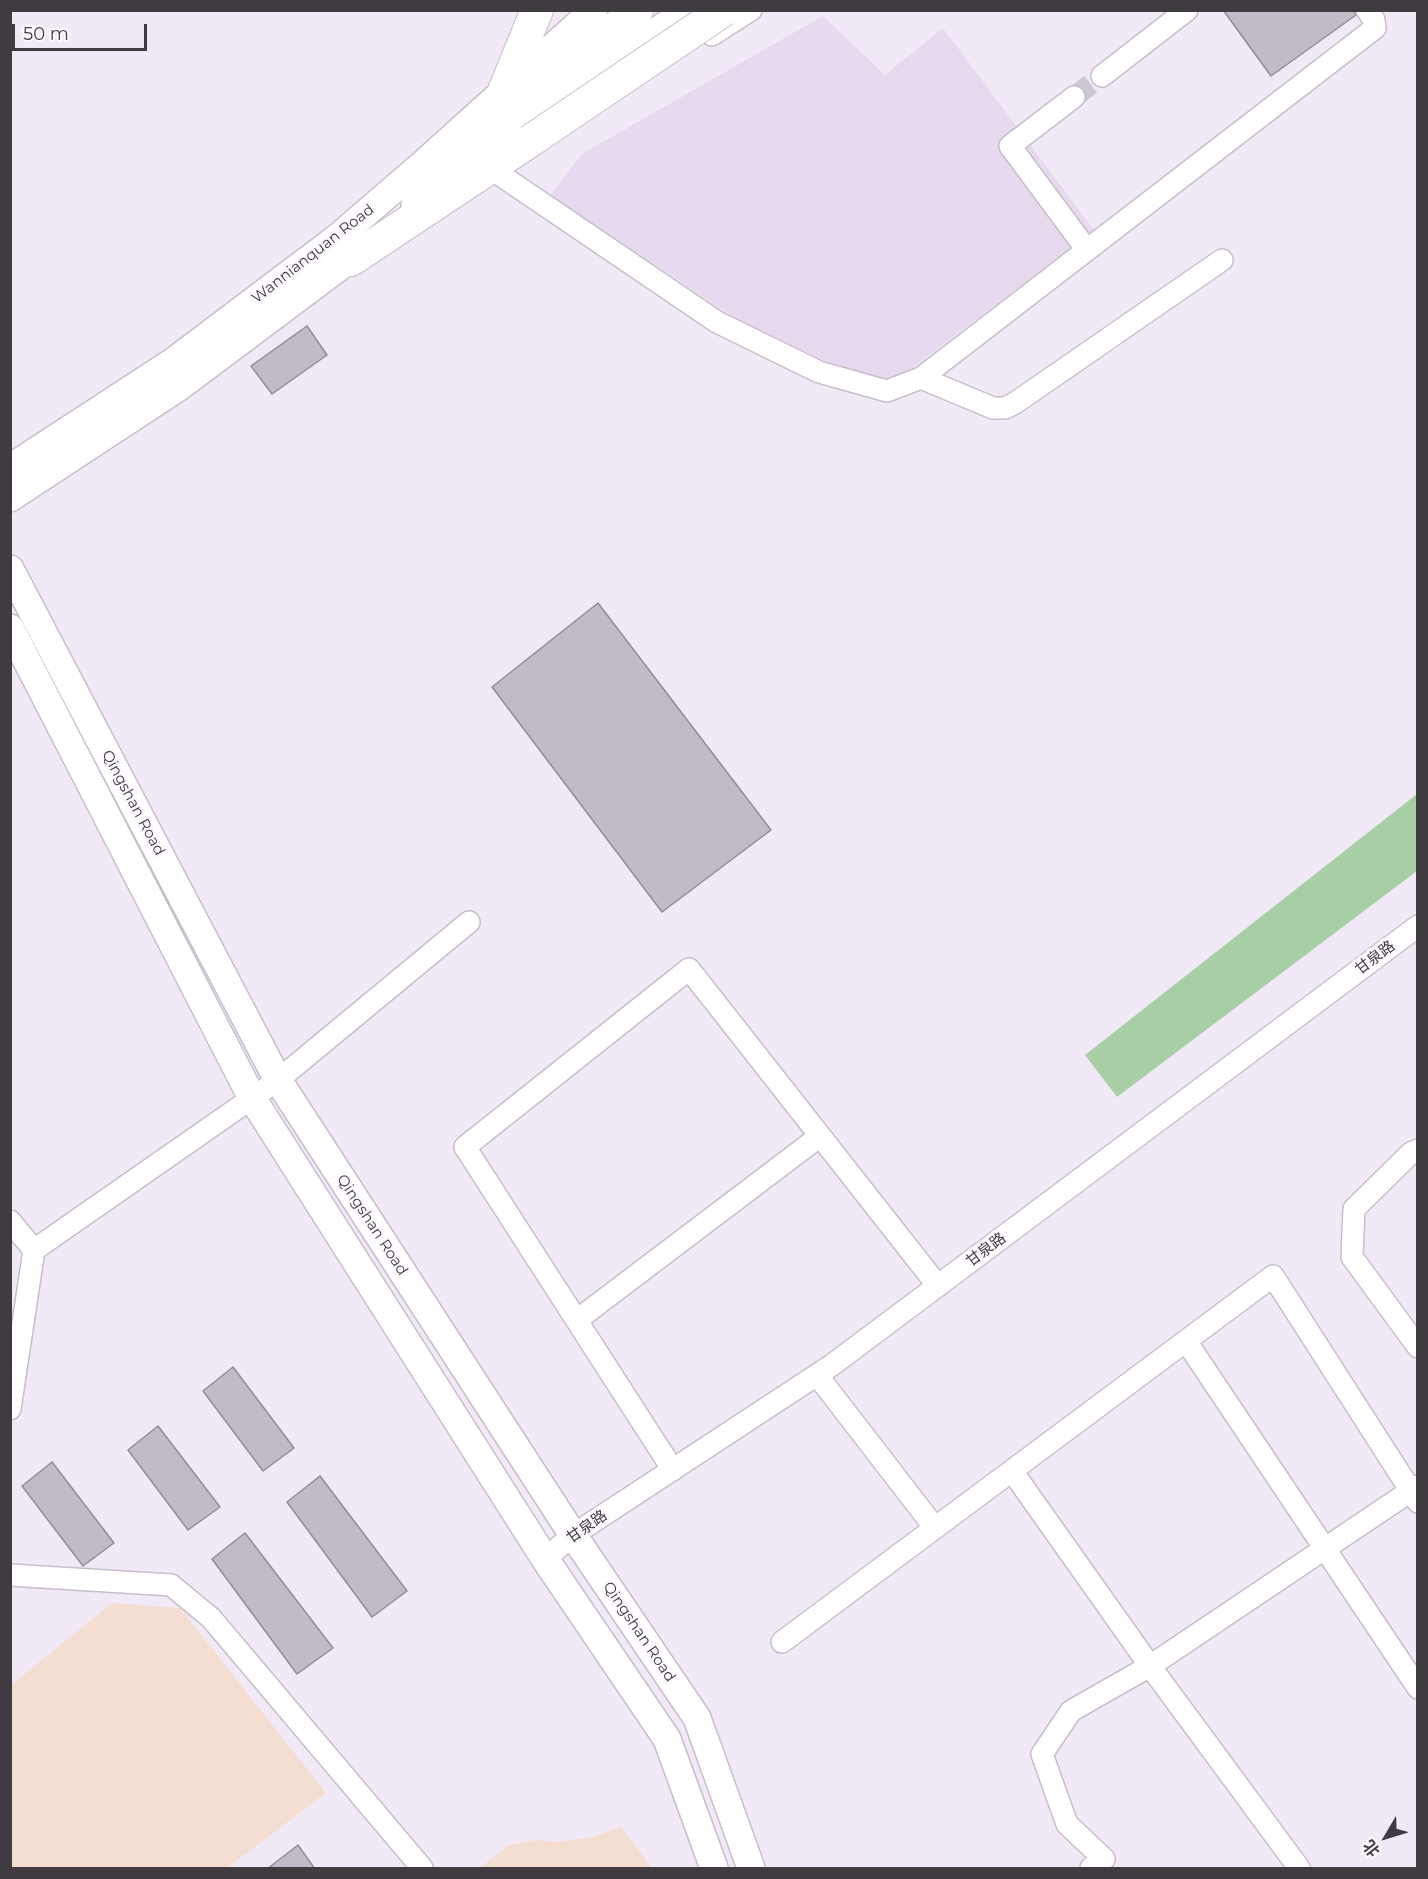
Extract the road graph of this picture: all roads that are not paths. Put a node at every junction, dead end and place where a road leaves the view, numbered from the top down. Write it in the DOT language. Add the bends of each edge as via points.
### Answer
graph roads {
  1 [pos="537,10"];
  2 [pos="594,10"];
  3 [pos="637,10"];
  4 [pos="688,10"];
  5 [pos="724,10"];
  6 [pos="751,10"];
  7 [pos="1187,10"];
  8 [pos="1367,10"];
  9 [pos="1102,76"];
  10 [pos="504,92"];
  11 [pos="1074,97"];
  12 [pos="530,141"];
  13 [pos="480,162"];
  14 [pos="1087,250"];
  15 [pos="351,260"];
  16 [pos="1222,260"];
  17 [pos="921,378"];
  18 [pos="10,468"];
  19 [pos="10,498"];
  20 [pos="10,569"];
  21 [pos="10,628"];
  22 [pos="469,922"];
  23 [pos="1418,927"];
  24 [pos="278,1080"];
  25 [pos="252,1098"];
  26 [pos="820,1136"];
  27 [pos="1418,1150"];
  28 [pos="10,1221"];
  29 [pos="34,1250"];
  30 [pos="938,1286"];
  31 [pos="577,1320"];
  32 [pos="1186,1341"];
  33 [pos="1418,1347"];
  34 [pos="818,1375"];
  35 [pos="10,1409"];
  36 [pos="673,1470"];
  37 [pos="1012,1471"];
  38 [pos="1415,1493"];
  39 [pos="935,1528"];
  40 [pos="573,1535"];
  41 [pos="1325,1549"];
  42 [pos="545,1559"];
  43 [pos="10,1575"];
  44 [pos="782,1642"];
  45 [pos="1150,1666"];
  46 [pos="1418,1688"];
  47 [pos="422,1869"];
  48 [pos="714,1869"];
  49 [pos="751,1869"];
  50 [pos="1091,1869"];
  51 [pos="1299,1869"];
  1 -- 10 [label="highway"];
  2 -- 10 [label="main road, Wannianquan Road"];
  3 -- 13 [label="highway" via="511,116"];
  4 -- 13 [label="main road" via="568,90"];
  5 -- 12 [label="highway, bridge"];
  6 -- 12 [label="street" via="602,109"];
  7 -- 9 [label="street"];
  8 -- 14 [label="street" via="1375,28"];
  10 -- 18 [label="main road, Wannianquan Road" via="338,238 174,361"];
  11 -- 14 [label="street" via="1010,146"];
  12 -- 13 [label="highway"];
  13 -- 15 [label="highway"];
  13 -- 17 [label="street" via="717,322 798,363 887,391"];
  14 -- 17 [label="street"];
  15 -- 19 [label="main road, Wannianquan Road" via="179,387"];
  16 -- 17 [label="street" via="1005,408 993,408"];
  20 -- 24 [label="main road, Qingshan Road"];
  21 -- 25 [label="main road, Qingshan Road"];
  22 -- 24 [label="street"];
  23 -- 30 [label="street, 甘泉路"];
  24 -- 25 [label="street"];
  24 -- 40 [label="main road, Qingshan Road"];
  25 -- 29 [label="street"];
  25 -- 42 [label="main road, Qingshan Road"];
  26 -- 30 [label="street"];
  26 -- 31 [label="street"];
  26 -- 31 [label="street" via="690,969 465,1147"];
  27 -- 33 [label="street" via="1354,1209 1352,1257"];
  28 -- 29 [label="street"];
  29 -- 35 [label="street"];
  30 -- 34 [label="street, 甘泉路"];
  31 -- 36 [label="street"];
  32 -- 37 [label="street"];
  32 -- 38 [label="street" via="1273,1276"];
  32 -- 41 [label="street"];
  34 -- 36 [label="street, 甘泉路"];
  34 -- 39 [label="street"];
  36 -- 40 [label="street, 甘泉路"];
  37 -- 39 [label="street"];
  37 -- 45 [label="street"];
  38 -- 41 [label="street"];
  39 -- 44 [label="street"];
  40 -- 42 [label="street, 甘泉路"];
  40 -- 49 [label="main road, Qingshan Road" via="697,1718"];
  41 -- 45 [label="street"];
  41 -- 46 [label="street"];
  42 -- 48 [label="main road, Qingshan Road" via="667,1739"];
  43 -- 47 [label="street" via="171,1585 212,1618"];
  45 -- 50 [label="street" via="1071,1711 1042,1754 1067,1824 1104,1859"];
  45 -- 51 [label="street"];
}
